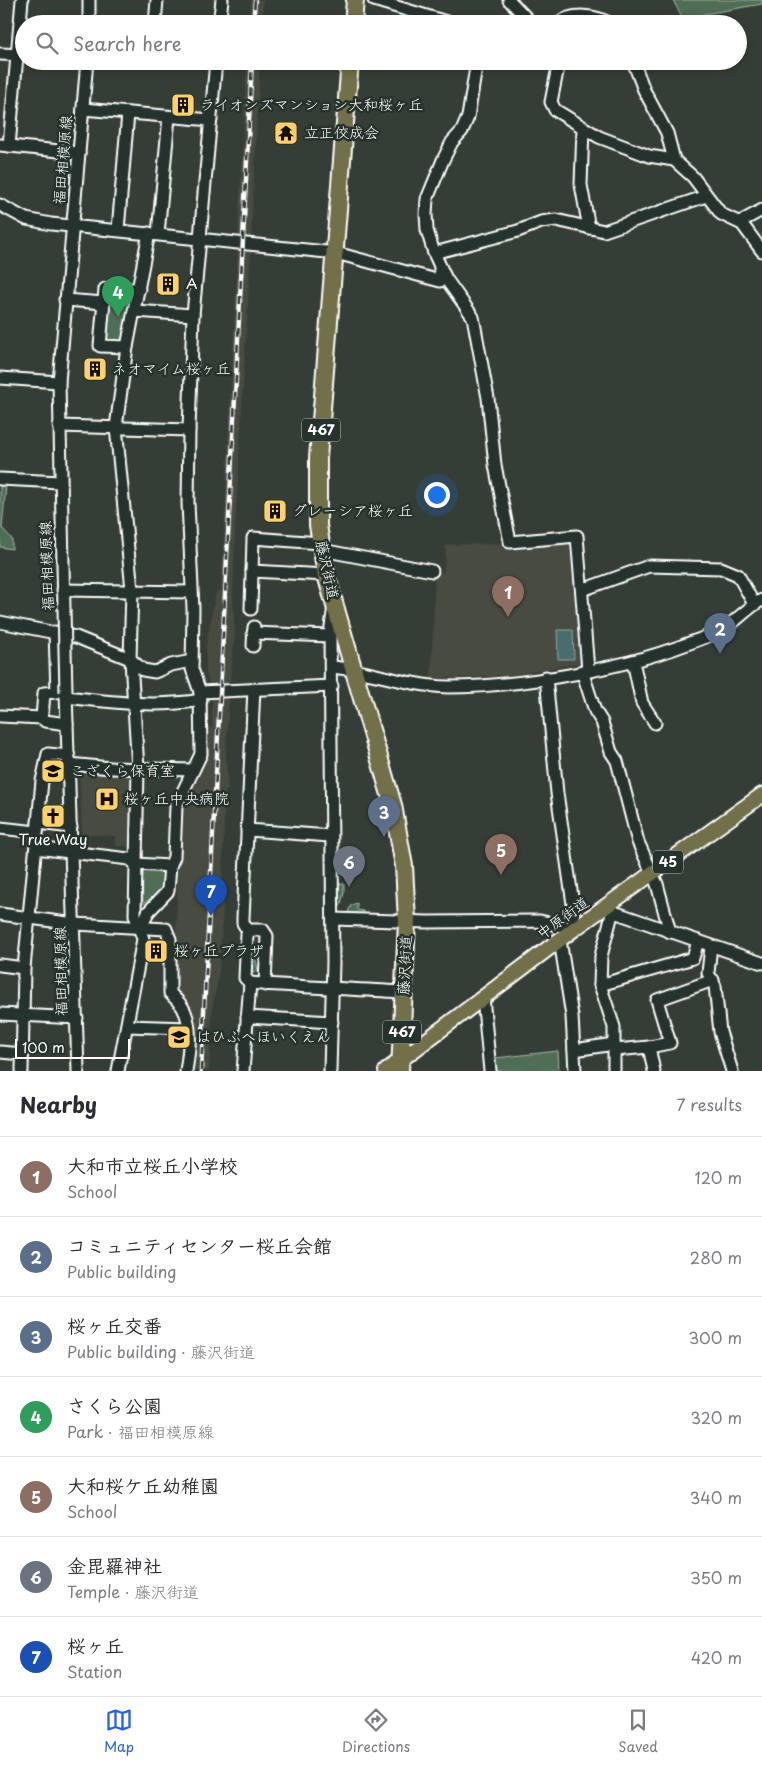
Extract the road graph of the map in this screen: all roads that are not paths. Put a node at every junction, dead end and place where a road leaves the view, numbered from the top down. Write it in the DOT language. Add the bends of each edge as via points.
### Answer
graph roads {
  1 [pos="22,0"];
  2 [pos="89,0"];
  3 [pos="157,0"];
  4 [pos="222,0"];
  5 [pos="355,0"];
  6 [pos="374,0"];
  7 [pos="509,0"];
  8 [pos="22,15"];
  9 [pos="89,15"];
  10 [pos="156,15"];
  11 [pos="220,15"];
  12 [pos="354,15"];
  13 [pos="423,15"];
  14 [pos="523,15"];
  15 [pos="0,54"];
  16 [pos="15,54"];
  17 [pos="18,70"];
  18 [pos="86,70"];
  19 [pos="215,70"];
  20 [pos="349,70"];
  21 [pos="476,70"];
  22 [pos="557,70"];
  23 [pos="636,70"];
  24 [pos="83,109"];
  25 [pos="128,113"];
  26 [pos="169,117"];
  27 [pos="210,120"];
  28 [pos="583,128"];
  29 [pos="4,146"];
  30 [pos="79,153"];
  31 [pos="674,160"];
  32 [pos="706,196"];
  33 [pos="0,205"];
  34 [pos="762,210"];
  35 [pos="740,222"];
  36 [pos="72,226"];
  37 [pos="589,228"];
  38 [pos="118,230"];
  39 [pos="154,234"];
  40 [pos="200,238"];
  41 [pos="762,252"];
  42 [pos="336,253"];
  43 [pos="434,253"];
  44 [pos="440,266"];
  45 [pos="138,289"];
  46 [pos="64,300"];
  47 [pos="104,303"];
  48 [pos="134,311"];
  49 [pos="193,315"];
  50 [pos="127,347"];
  51 [pos="0,378"];
  52 [pos="59,382"];
  53 [pos="59,426"];
  54 [pos="116,428"];
  55 [pos="188,430"];
  56 [pos="0,480"];
  57 [pos="60,482"];
  58 [pos="321,546"];
  59 [pos="252,571"];
  60 [pos="432,571"];
  61 [pos="326,575"];
  62 [pos="63,590"];
  63 [pos="132,590"];
  64 [pos="582,590"];
  65 [pos="191,592"];
  66 [pos="758,602"];
  67 [pos="334,606"];
  68 [pos="251,609"];
  69 [pos="0,622"];
  70 [pos="55,632"];
  71 [pos="330,636"];
  72 [pos="253,646"];
  73 [pos="131,660"];
  74 [pos="633,661"];
  75 [pos="192,662"];
  76 [pos="332,667"];
  77 [pos="585,670"];
  78 [pos="353,671"];
  79 [pos="546,677"];
  80 [pos="332,686"];
  81 [pos="254,689"];
  82 [pos="66,695"];
  83 [pos="200,696"];
  84 [pos="134,704"];
  85 [pos="0,716"];
  86 [pos="42,718"];
  87 [pos="655,723"];
  88 [pos="67,724"];
  89 [pos="69,760"];
  90 [pos="138,768"];
  91 [pos="193,770"];
  92 [pos="762,795"];
  93 [pos="71,827"];
  94 [pos="0,828"];
  95 [pos="38,828"];
  96 [pos="247,830"];
  97 [pos="330,836"];
  98 [pos="36,848"];
  99 [pos="72,852"];
  100 [pos="136,864"];
  101 [pos="170,866"];
  102 [pos="653,873"];
  103 [pos="611,909"];
  104 [pos="150,910"];
  105 [pos="135,911"];
  106 [pos="0,914"];
  107 [pos="28,918"];
  108 [pos="333,919"];
  109 [pos="407,920"];
  110 [pos="75,924"];
  111 [pos="126,926"];
  112 [pos="143,928"];
  113 [pos="574,929"];
  114 [pos="248,931"];
  115 [pos="670,932"];
  116 [pos="560,940"];
  117 [pos="698,942"];
  118 [pos="711,946"];
  119 [pos="762,963"];
  120 [pos="0,965"];
  121 [pos="24,968"];
  122 [pos="713,980"];
  123 [pos="250,984"];
  124 [pos="265,985"];
  125 [pos="600,985"];
  126 [pos="333,989"];
  127 [pos="404,992"];
  128 [pos="483,997"];
  129 [pos="0,1014"];
  130 [pos="25,1016"];
  131 [pos="247,1017"];
  132 [pos="77,1018"];
  133 [pos="332,1022"];
  134 [pos="127,1026"];
  135 [pos="188,1028"];
  136 [pos="615,1047"];
  137 [pos="649,1047"];
  138 [pos="574,1050"];
  139 [pos="0,1052"];
  140 [pos="23,1054"];
  141 [pos="401,1066"];
  142 [pos="22,1071"];
  143 [pos="78,1071"];
  144 [pos="118,1071"];
  145 [pos="186,1071"];
  146 [pos="243,1071"];
  147 [pos="330,1071"];
  148 [pos="386,1071"];
  149 [pos="490,1071"];
  150 [pos="575,1071"];
  151 [pos="614,1071"];
  152 [pos="654,1071"];
  153 [pos="732,1071"];
  1 -- 8 [label="street"];
  2 -- 9 [label="street"];
  3 -- 10 [label="street"];
  4 -- 11 [label="street"];
  5 -- 12 [label="highway"];
  6 -- 13 [label="street"];
  7 -- 14 [label="street"];
  15 -- 16 [label="street"];
  17 -- 29 [label="street"];
  18 -- 24 [label="street, 福田相模原線"];
  19 -- 27 [label="street"];
  20 -- 42 [label="highway, 藤沢街道 / 467"];
  21 -- 43 [label="street" via="468,117 452,142 427,199 427,230"];
  22 -- 28 [label="street" via="551,102 555,110"];
  23 -- 31 [label="street" via="666,133"];
  24 -- 25 [label="street"];
  24 -- 30 [label="street, 福田相模原線"];
  25 -- 26 [label="street"];
  25 -- 38 [label="street"];
  26 -- 27 [label="street"];
  26 -- 39 [label="street"];
  27 -- 40 [label="street"];
  28 -- 31 [label="street" via="627,149"];
  28 -- 37 [label="street" via="582,185"];
  29 -- 30 [label="street"];
  30 -- 36 [label="street, 福田相模原線"];
  31 -- 32 [label="street" via="693,177"];
  32 -- 35 [label="street" via="721,214"];
  32 -- 37 [label="street" via="604,231"];
  33 -- 36 [label="street" via="36,222"];
  34 -- 35 [label="street"];
  35 -- 41 [label="street"];
  36 -- 38 [label="street"];
  36 -- 46 [label="street, 福田相模原線"];
  37 -- 43 [label="street" via="556,220 541,222"];
  38 -- 39 [label="street"];
  39 -- 40 [label="street"];
  39 -- 45 [label="street"];
  40 -- 42 [label="street"];
  40 -- 49 [label="street"];
  42 -- 44 [label="street" via="440,281"];
  42 -- 58 [label="highway, 藤沢街道 / 467" via="318,458"];
  43 -- 44 [label="street"];
  44 -- 64 [label="street" via="473,316 510,542 577,536"];
  45 -- 47 [label="street" via="105,289"];
  45 -- 48 [label="street"];
  46 -- 47 [label="street"];
  46 -- 52 [label="street, 福田相模原線"];
  47 -- 50 [label="street" via="100,346"];
  48 -- 49 [label="street"];
  48 -- 50 [label="street"];
  49 -- 55 [label="street"];
  50 -- 54 [label="street"];
  51 -- 52 [label="street"];
  52 -- 53 [label="street, 福田相模原線"];
  53 -- 54 [label="street"];
  53 -- 57 [label="street, 福田相模原線"];
  54 -- 55 [label="street"];
  54 -- 63 [label="street"];
  55 -- 65 [label="street"];
  56 -- 57 [label="street"];
  57 -- 62 [label="street, 福田相模原線"];
  58 -- 59 [label="street" via="253,538"];
  58 -- 60 [label="street"];
  58 -- 61 [label="highway, 藤沢街道 / 467"];
  59 -- 61 [label="street"];
  59 -- 68 [label="street"];
  61 -- 67 [label="highway, 藤沢街道 / 467"];
  62 -- 63 [label="street"];
  62 -- 82 [label="street, 福田相模原線, bridge"];
  63 -- 65 [label="street"];
  63 -- 73 [label="street"];
  64 -- 66 [label="street" via="649,566 721,568 738,575"];
  64 -- 77 [label="street"];
  65 -- 75 [label="street"];
  66 -- 74 [label="street" via="726,628"];
  67 -- 71 [label="street"];
  67 -- 78 [label="highway, 藤沢街道 / 467"];
  69 -- 70 [label="street"];
  70 -- 73 [label="street" via="76,637"];
  70 -- 86 [label="street" via="57,692 44,693"];
  71 -- 72 [label="street" via="254,629"];
  71 -- 76 [label="street"];
  73 -- 75 [label="street" via="143,670 155,672 171,665"];
  73 -- 84 [label="street"];
  74 -- 77 [label="street"];
  74 -- 87 [label="street" via="642,704"];
  75 -- 83 [label="street"];
  76 -- 78 [label="street"];
  76 -- 80 [label="street"];
  77 -- 79 [label="street"];
  77 -- 102 [label="street" via="595,711 616,761 638,842"];
  78 -- 79 [label="street" via="393,681 448,687"];
  78 -- 109 [label="highway, 藤沢街道 / 467" via="393,805 404,866"];
  79 -- 113 [label="street" via="556,793"];
  80 -- 81 [label="street"];
  80 -- 97 [label="street"];
  81 -- 83 [label="street"];
  81 -- 96 [label="street"];
  82 -- 84 [label="street"];
  82 -- 88 [label="street, 福田相模原線"];
  83 -- 84 [label="street" via="180,704"];
  83 -- 91 [label="street" via="201,754"];
  84 -- 90 [label="street"];
  85 -- 86 [label="street"];
  86 -- 88 [label="street"];
  88 -- 89 [label="street, 福田相模原線"];
  89 -- 90 [label="street"];
  89 -- 93 [label="street, 福田相模原線"];
  89 -- 95 [label="street" via="48,754"];
  90 -- 91 [label="street"];
  90 -- 100 [label="street"];
  91 -- 101 [label="street" via="176,806 174,856"];
  92 -- 102 [label="main road, 中原街道 / 45"];
  93 -- 95 [label="street"];
  93 -- 99 [label="street, 福田相模原線"];
  94 -- 95 [label="street"];
  95 -- 98 [label="street"];
  96 -- 97 [label="street"];
  96 -- 114 [label="street" via="243,923"];
  97 -- 108 [label="street"];
  98 -- 99 [label="street"];
  98 -- 107 [label="street"];
  99 -- 100 [label="street" via="129,859"];
  99 -- 110 [label="street, 福田相模原線"];
  100 -- 101 [label="street"];
  100 -- 105 [label="street"];
  101 -- 104 [label="street" via="168,891"];
  102 -- 103 [label="main road, 中原街道 / 45"];
  102 -- 115 [label="street"];
  103 -- 113 [label="main road, 中原街道 / 45"];
  103 -- 115 [label="street"];
  103 -- 125 [label="street" via="601,956"];
  104 -- 105 [label="street"];
  104 -- 112 [label="street"];
  105 -- 111 [label="street"];
  105 -- 112 [label="street"];
  106 -- 107 [label="street"];
  107 -- 110 [label="street"];
  107 -- 121 [label="street"];
  108 -- 109 [label="street"];
  108 -- 126 [label="street"];
  109 -- 113 [label="street" via="540,921"];
  109 -- 127 [label="highway, 藤沢街道 / 467"];
  110 -- 111 [label="street"];
  110 -- 132 [label="street, 福田相模原線"];
  111 -- 112 [label="street"];
  112 -- 134 [label="street"];
  112 -- 135 [label="street" via="166,929 170,933 170,993 182,1006"];
  113 -- 116 [label="main road, 中原街道 / 45"];
  114 -- 123 [label="street" via="245,978"];
  114 -- 124 [label="street" via="263,930 267,936"];
  115 -- 117 [label="street"];
  116 -- 128 [label="main road, 中原街道 / 45"];
  116 -- 138 [label="street"];
  117 -- 118 [label="street"];
  117 -- 125 [label="street" via="693,958"];
  118 -- 119 [label="street"];
  118 -- 122 [label="street" via="708,973"];
  120 -- 121 [label="street"];
  121 -- 130 [label="street"];
  122 -- 137 [label="street" via="657,1000 670,1042"];
  122 -- 153 [label="street" via="720,1032"];
  123 -- 124 [label="street"];
  123 -- 131 [label="street"];
  124 -- 126 [label="street"];
  125 -- 136 [label="street" via="602,998 612,1017"];
  126 -- 127 [label="street"];
  126 -- 133 [label="street"];
  127 -- 141 [label="highway, 藤沢街道 / 467"];
  128 -- 141 [label="main road, 中原街道 / 45"];
  128 -- 149 [label="street"];
  129 -- 130 [label="street"];
  130 -- 132 [label="street"];
  130 -- 140 [label="street"];
  131 -- 133 [label="street"];
  131 -- 146 [label="street"];
  132 -- 143 [label="street, 福田相模原線"];
  133 -- 147 [label="street"];
  134 -- 135 [label="street"];
  134 -- 144 [label="street"];
  135 -- 145 [label="street"];
  136 -- 137 [label="street"];
  136 -- 138 [label="street"];
  136 -- 151 [label="street"];
  137 -- 152 [label="street"];
  138 -- 150 [label="street"];
  139 -- 140 [label="street"];
  140 -- 142 [label="street"];
  141 -- 148 [label="main road, 中原街道 / 45"];
}
